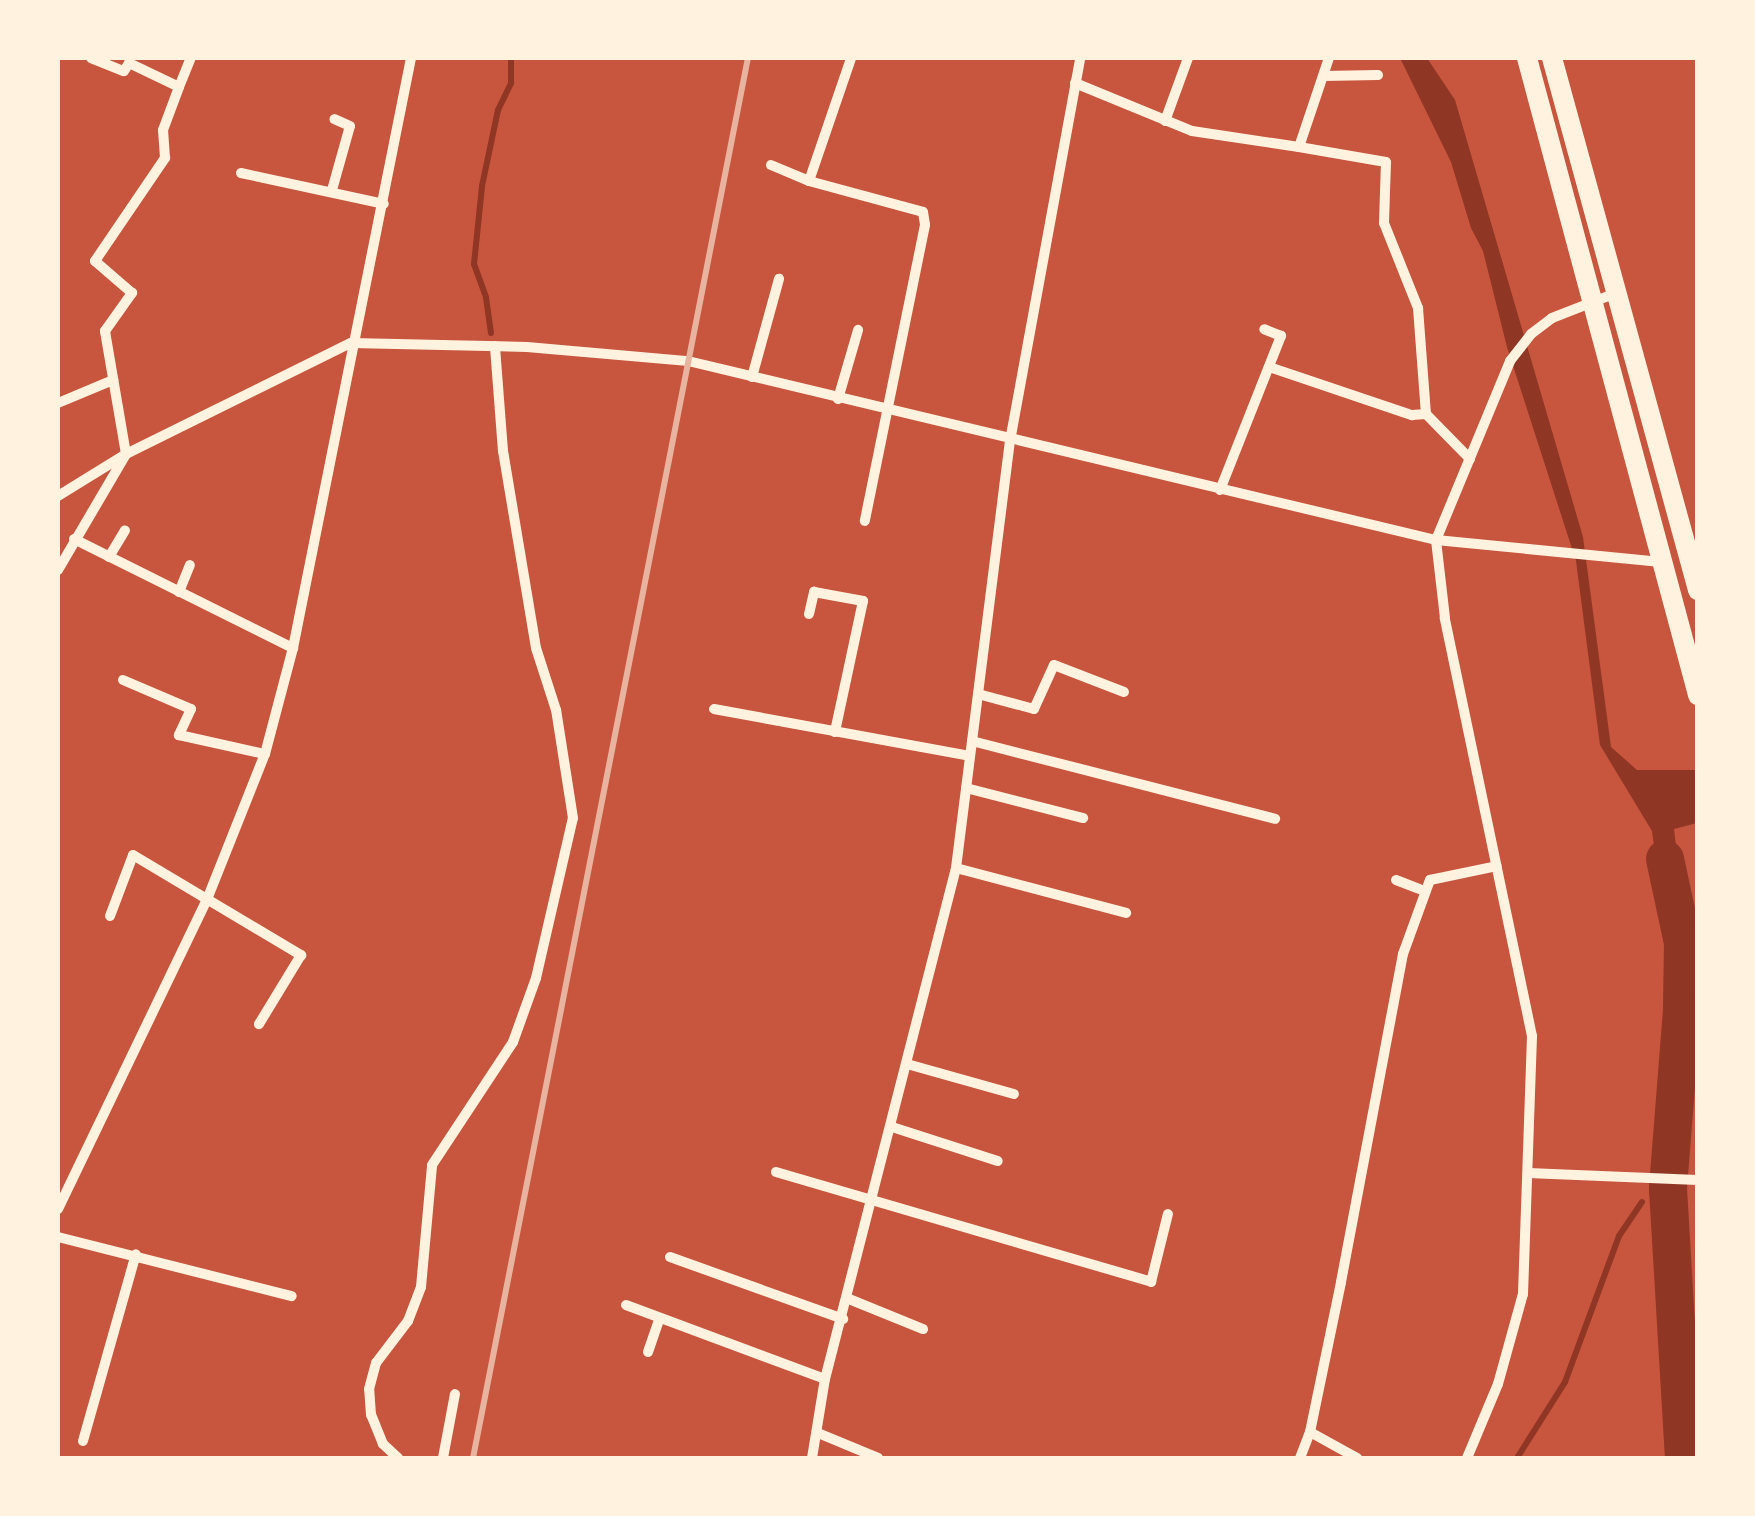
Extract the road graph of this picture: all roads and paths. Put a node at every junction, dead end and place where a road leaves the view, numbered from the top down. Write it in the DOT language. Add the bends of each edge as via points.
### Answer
graph roads {
  1 [pos="91,58"];
  2 [pos="191,58"];
  3 [pos="411,58"];
  4 [pos="851,58"];
  5 [pos="1080,58"];
  6 [pos="1188,58"];
  7 [pos="1330,58"];
  8 [pos="1528,58"];
  9 [pos="1552,58"];
  10 [pos="1378,75"];
  11 [pos="1323,76"];
  12 [pos="1075,82"];
  13 [pos="179,87"];
  14 [pos="334,118"];
  15 [pos="1165,122"];
  16 [pos="1299,147"];
  17 [pos="771,165"];
  18 [pos="242,173"];
  19 [pos="809,180"];
  20 [pos="332,190"];
  21 [pos="384,204"];
  22 [pos="779,279"];
  23 [pos="1616,294"];
  24 [pos="1593,301"];
  25 [pos="1264,328"];
  26 [pos="858,330"];
  27 [pos="351,342"];
  28 [pos="495,346"];
  29 [pos="1269,367"];
  30 [pos="752,377"];
  31 [pos="113,380"];
  32 [pos="838,398"];
  33 [pos="58,403"];
  34 [pos="884,410"];
  35 [pos="1426,414"];
  36 [pos="1010,442"];
  37 [pos="126,454"];
  38 [pos="1470,459"];
  39 [pos="1220,490"];
  40 [pos="58,496"];
  41 [pos="864,520"];
  42 [pos="125,530"];
  43 [pos="74,539"];
  44 [pos="1436,540"];
  45 [pos="109,557"];
  46 [pos="1662,562"];
  47 [pos="190,565"];
  48 [pos="58,570"];
  49 [pos="1698,590"];
  50 [pos="178,592"];
  51 [pos="809,614"];
  52 [pos="293,648"];
  53 [pos="123,680"];
  54 [pos="1124,692"];
  55 [pos="978,694"];
  56 [pos="1698,695"];
  57 [pos="714,709"];
  58 [pos="835,732"];
  59 [pos="972,741"];
  60 [pos="265,754"];
  61 [pos="970,756"];
  62 [pos="966,788"];
  63 [pos="1082,818"];
  64 [pos="1276,820"];
  65 [pos="1497,866"];
  66 [pos="956,868"];
  67 [pos="1396,880"];
  68 [pos="1425,891"];
  69 [pos="206,902"];
  70 [pos="1126,912"];
  71 [pos="110,916"];
  72 [pos="259,1024"];
  73 [pos="907,1064"];
  74 [pos="1014,1094"];
  75 [pos="892,1127"];
  76 [pos="998,1160"];
  77 [pos="776,1172"];
  78 [pos="1528,1173"];
  79 [pos="1698,1180"];
  80 [pos="872,1204"];
  81 [pos="58,1209"];
  82 [pos="1168,1214"];
  83 [pos="58,1236"];
  84 [pos="136,1254"];
  85 [pos="670,1257"];
  86 [pos="292,1296"];
  87 [pos="849,1298"];
  88 [pos="626,1305"];
  89 [pos="660,1318"];
  90 [pos="843,1319"];
  91 [pos="922,1329"];
  92 [pos="648,1352"];
  93 [pos="825,1379"];
  94 [pos="455,1394"];
  95 [pos="1310,1432"];
  96 [pos="818,1433"];
  97 [pos="82,1440"];
  98 [pos="398,1458"];
  99 [pos="443,1458"];
  100 [pos="812,1458"];
  101 [pos="878,1458"];
  102 [pos="1300,1458"];
  103 [pos="1357,1458"];
  104 [pos="1467,1458"];
  1 -- 13 [label="street" via="124,71 129,64"];
  2 -- 13 [label="street"];
  3 -- 21 [label="street"];
  4 -- 19 [label="street"];
  5 -- 12 [label="street"];
  6 -- 15 [label="street"];
  7 -- 11 [label="street"];
  8 -- 24 [label="highway"];
  9 -- 23 [label="highway"];
  10 -- 11 [label="street"];
  11 -- 16 [label="street"];
  12 -- 15 [label="street"];
  12 -- 36 [label="street"];
  13 -- 31 [label="street" via="163,130 165,158 95,261 132,293 104,331"];
  14 -- 20 [label="street" via="350,126"];
  15 -- 16 [label="street"];
  16 -- 35 [label="street" via="1386,162 1384,223 1418,308"];
  17 -- 19 [label="street"];
  18 -- 20 [label="street"];
  19 -- 34 [label="street" via="923,212 912,296"];
  20 -- 21 [label="street"];
  21 -- 27 [label="street"];
  22 -- 30 [label="street"];
  23 -- 24 [label="street"];
  23 -- 49 [label="highway"];
  24 -- 38 [label="street" via="1531,334 1510,361"];
  24 -- 46 [label="highway"];
  25 -- 29 [label="street" via="1281,336"];
  26 -- 32 [label="street"];
  27 -- 28 [label="street"];
  27 -- 37 [label="street"];
  27 -- 52 [label="street"];
  28 -- 30 [label="street" via="669,358"];
  28 -- 98 [label="street" via="503,451 573,818 536,978 513,1042 432,1165 421,1286 408,1320 376,1363 371,1415 383,1444"];
  29 -- 35 [label="street"];
  29 -- 39 [label="street"];
  30 -- 32 [label="street"];
  31 -- 33 [label="street"];
  31 -- 37 [label="street"];
  32 -- 34 [label="street"];
  34 -- 36 [label="street"];
  34 -- 41 [label="street"];
  35 -- 38 [label="street"];
  36 -- 39 [label="street"];
  36 -- 55 [label="street"];
  37 -- 40 [label="street"];
  37 -- 43 [label="street"];
  38 -- 44 [label="street"];
  39 -- 44 [label="street"];
  42 -- 45 [label="street"];
  43 -- 45 [label="street"];
  43 -- 48 [label="street"];
  44 -- 46 [label="street"];
  44 -- 65 [label="street" via="1445,618"];
  45 -- 50 [label="street"];
  46 -- 56 [label="highway"];
  47 -- 50 [label="street"];
  50 -- 52 [label="street"];
  51 -- 58 [label="street" via="814,592 863,600"];
  52 -- 60 [label="street"];
  53 -- 60 [label="street" via="191,709 179,735"];
  54 -- 55 [label="street" via="1054,665 1034,710"];
  55 -- 59 [label="street"];
  57 -- 58 [label="street"];
  58 -- 61 [label="street"];
  59 -- 61 [label="street"];
  59 -- 64 [label="street"];
  60 -- 69 [label="street"];
  61 -- 62 [label="street"];
  62 -- 63 [label="street"];
  62 -- 66 [label="street"];
  65 -- 68 [label="street" via="1430,880"];
  65 -- 78 [label="street" via="1532,1036"];
  66 -- 70 [label="street"];
  66 -- 73 [label="street"];
  67 -- 68 [label="street"];
  68 -- 95 [label="street" via="1403,954"];
  69 -- 71 [label="street" via="133,855"];
  69 -- 72 [label="street" via="301,955"];
  69 -- 81 [label="street"];
  73 -- 74 [label="street"];
  73 -- 75 [label="street"];
  75 -- 76 [label="street"];
  75 -- 80 [label="street"];
  77 -- 80 [label="street"];
  78 -- 79 [label="street"];
  78 -- 104 [label="street" via="1523,1294 1498,1384"];
  80 -- 82 [label="street" via="1151,1282"];
  80 -- 87 [label="street"];
  83 -- 84 [label="street"];
  84 -- 86 [label="street"];
  84 -- 97 [label="street"];
  85 -- 90 [label="street"];
  87 -- 90 [label="street"];
  87 -- 91 [label="street"];
  88 -- 89 [label="street"];
  89 -- 92 [label="street"];
  89 -- 93 [label="street"];
  90 -- 93 [label="street"];
  93 -- 96 [label="street"];
  94 -- 99 [label="street"];
  95 -- 102 [label="street"];
  95 -- 103 [label="street"];
  96 -- 100 [label="street"];
  96 -- 101 [label="street"];
}
